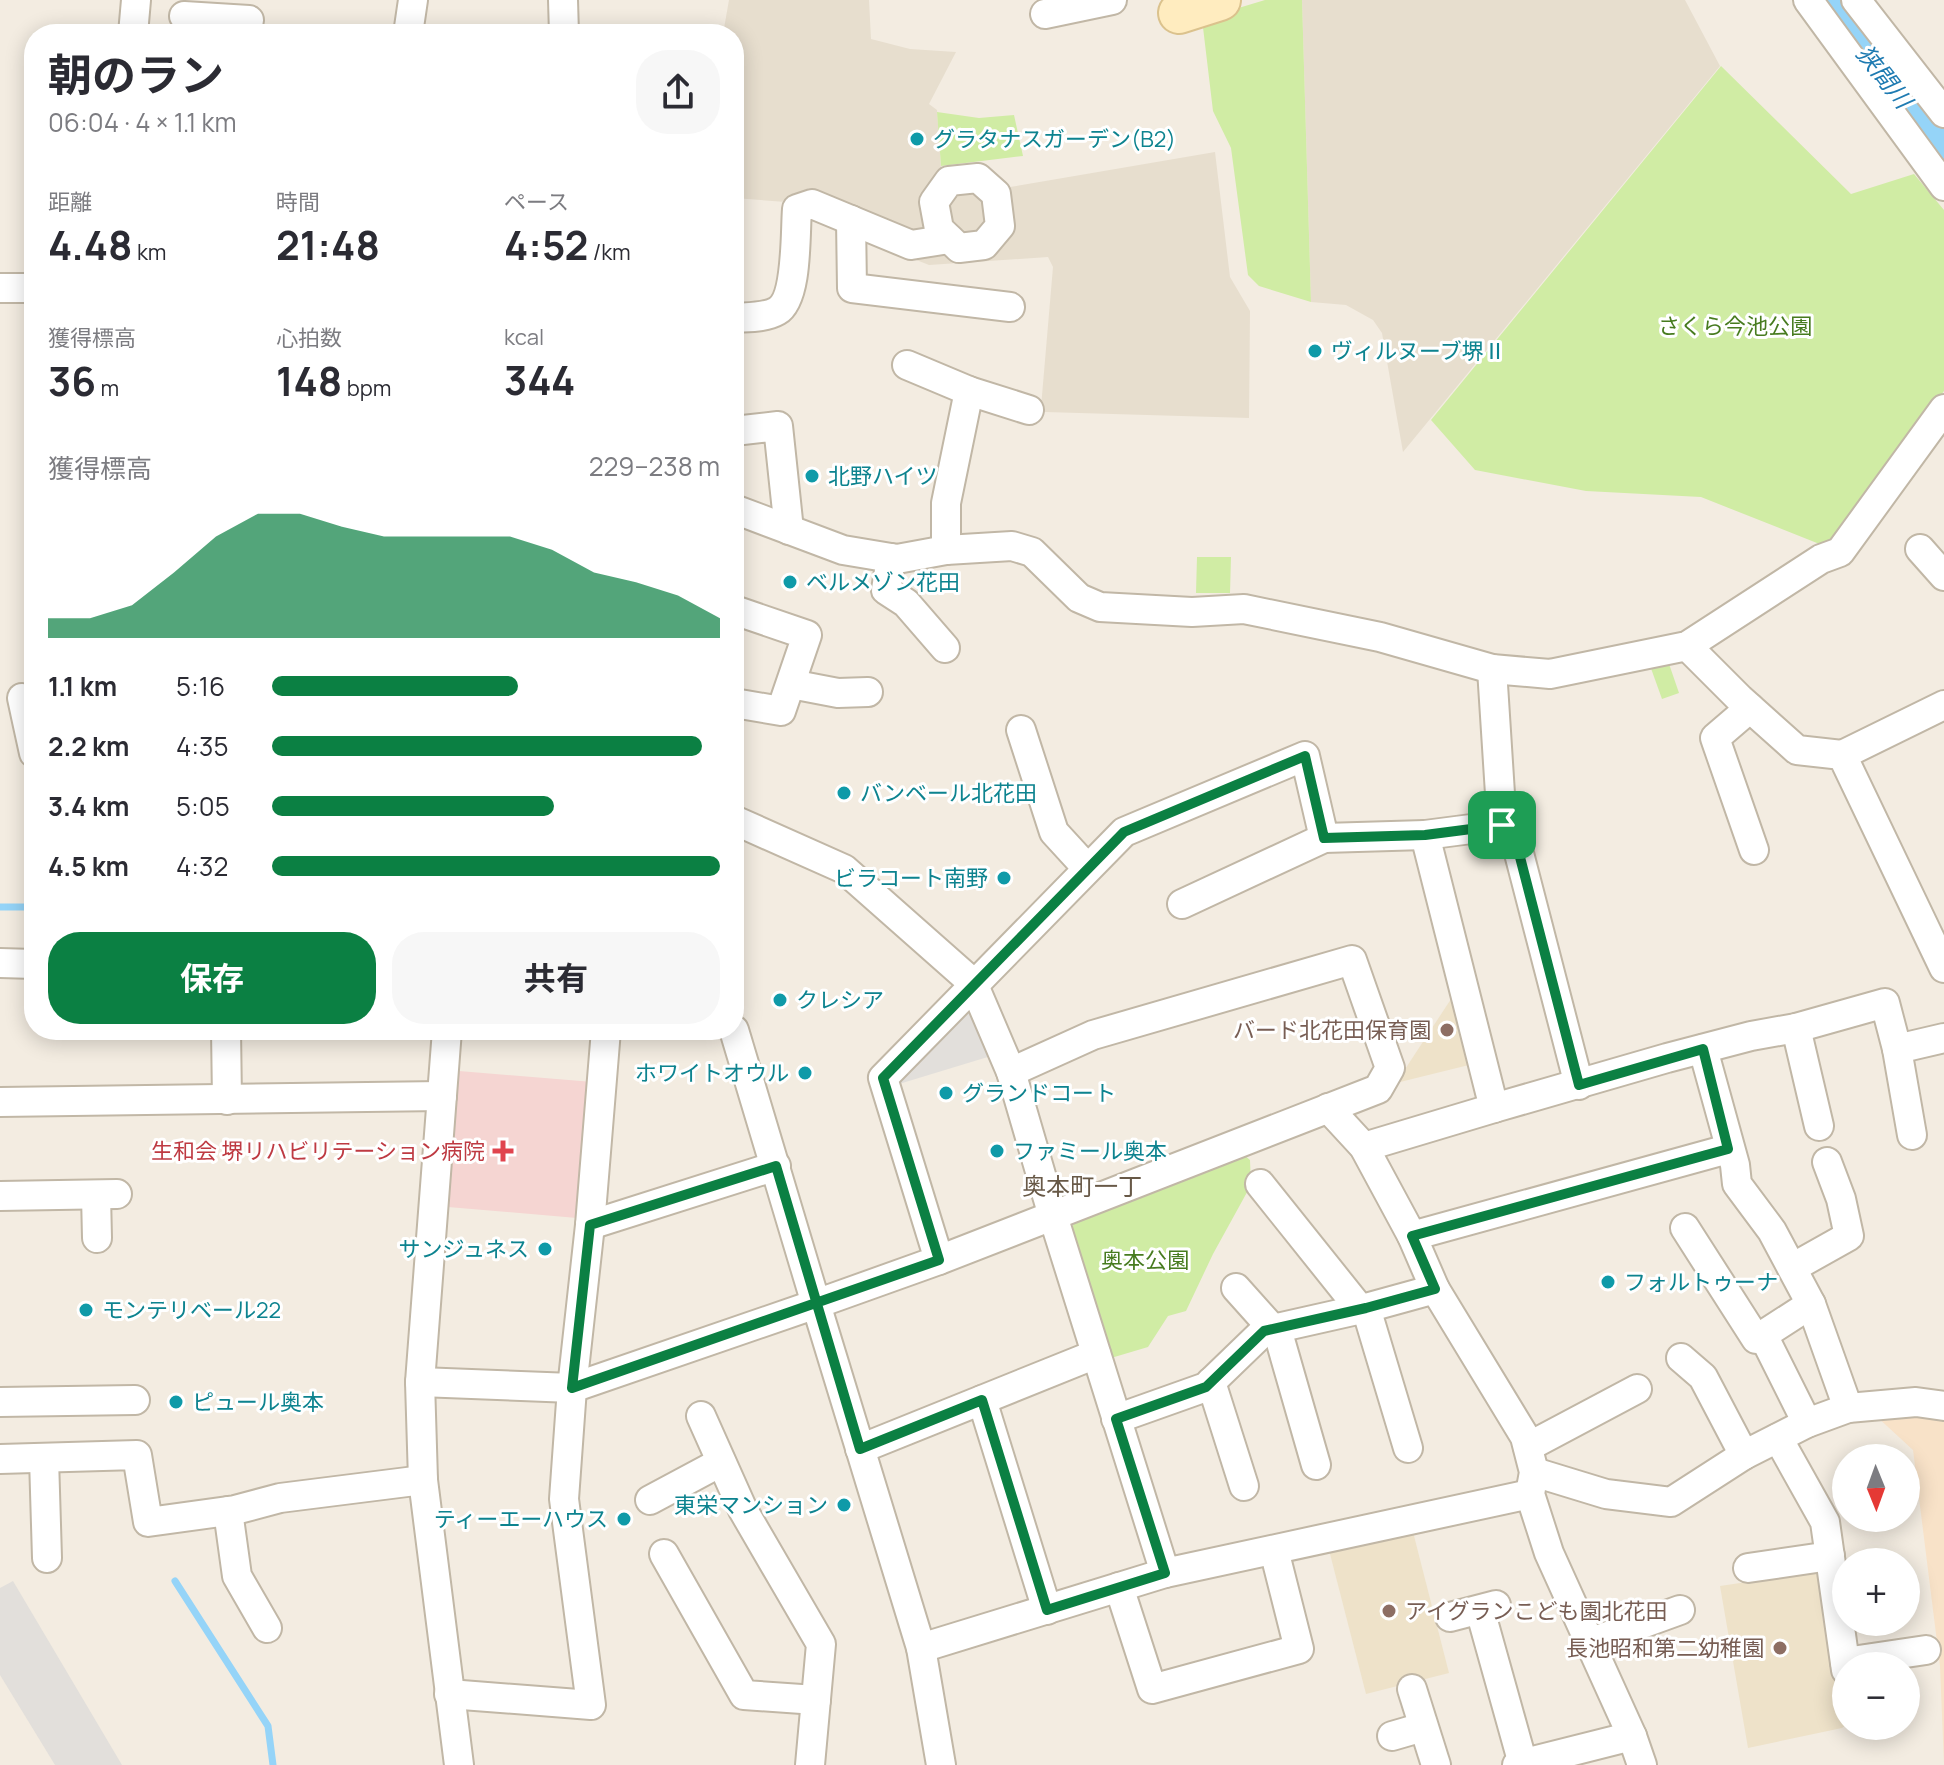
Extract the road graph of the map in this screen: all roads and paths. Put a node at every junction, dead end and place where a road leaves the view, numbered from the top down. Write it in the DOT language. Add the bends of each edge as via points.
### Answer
graph roads {
  1 [pos="136,0"];
  2 [pos="413,0"];
  3 [pos="563,0"];
  4 [pos="1112,0"];
  5 [pos="1220,0"];
  6 [pos="1808,0"];
  7 [pos="1856,0"];
  8 [pos="1178,6"];
  9 [pos="215,9"];
  10 [pos="1045,14"];
  11 [pos="184,16"];
  12 [pos="249,20"];
  13 [pos="134,24"];
  14 [pos="409,24"];
  15 [pos="564,24"];
  16 [pos="1944,113"];
  17 [pos="1944,186"];
  18 [pos="851,220"];
  19 [pos="949,239"];
  20 [pos="0,288"];
  21 [pos="24,288"];
  22 [pos="1010,307"];
  23 [pos="744,317"];
  24 [pos="907,365"];
  25 [pos="969,391"];
  26 [pos="1944,409"];
  27 [pos="1029,410"];
  28 [pos="744,430"];
  29 [pos="744,513"];
  30 [pos="789,530"];
  31 [pos="1920,549"];
  32 [pos="946,550"];
  33 [pos="891,558"];
  34 [pos="1944,576"];
  35 [pos="744,613"];
  36 [pos="1687,646"];
  37 [pos="945,648"];
  38 [pos="1492,669"];
  39 [pos="791,684"];
  40 [pos="868,692"];
  41 [pos="744,705"];
  42 [pos="1944,705"];
  43 [pos="1750,708"];
  44 [pos="1021,730"];
  45 [pos="1842,755"];
  46 [pos="744,824"];
  47 [pos="1502,825"];
  48 [pos="1425,835"];
  49 [pos="1324,838"];
  50 [pos="1754,850"];
  51 [pos="1087,868"];
  52 [pos="1182,904"];
  53 [pos="0,963"];
  54 [pos="24,964"];
  55 [pos="1944,968"];
  56 [pos="973,983"];
  57 [pos="1796,1028"];
  58 [pos="1944,1038"];
  59 [pos="226,1040"];
  60 [pos="446,1040"];
  61 [pos="605,1040"];
  62 [pos="737,1040"];
  63 [pos="1703,1049"];
  64 [pos="1897,1049"];
  65 [pos="1011,1072"];
  66 [pos="1579,1085"];
  67 [pos="442,1096"];
  68 [pos="227,1100"];
  69 [pos="0,1102"];
  70 [pos="1328,1108"];
  71 [pos="1494,1108"];
  72 [pos="1819,1126"];
  73 [pos="1912,1135"];
  74 [pos="1364,1147"];
  75 [pos="1728,1149"];
  76 [pos="1827,1162"];
  77 [pos="776,1166"];
  78 [pos="1260,1184"];
  79 [pos="0,1196"];
  80 [pos="1053,1216"];
  81 [pos="590,1225"];
  82 [pos="1685,1228"];
  83 [pos="1412,1236"];
  84 [pos="97,1238"];
  85 [pos="939,1260"];
  86 [pos="1792,1268"];
  87 [pos="1236,1288"];
  88 [pos="1435,1289"];
  89 [pos="816,1304"];
  90 [pos="1811,1304"];
  91 [pos="1363,1308"];
  92 [pos="1271,1329"];
  93 [pos="1763,1335"];
  94 [pos="1096,1354"];
  95 [pos="1681,1358"];
  96 [pos="420,1382"];
  97 [pos="1211,1382"];
  98 [pos="572,1388"];
  99 [pos="1637,1389"];
  100 [pos="135,1400"];
  101 [pos="982,1400"];
  102 [pos="0,1402"];
  103 [pos="1944,1406"];
  104 [pos="1848,1408"];
  105 [pos="701,1416"];
  106 [pos="1116,1419"];
  107 [pos="1807,1423"];
  108 [pos="1778,1438"];
  109 [pos="1408,1448"];
  110 [pos="860,1449"];
  111 [pos="1744,1455"];
  112 [pos="44,1458"];
  113 [pos="0,1459"];
  114 [pos="721,1462"];
  115 [pos="1316,1465"];
  116 [pos="1530,1471"];
  117 [pos="423,1480"];
  118 [pos="1244,1486"];
  119 [pos="650,1500"];
  120 [pos="228,1511"];
  121 [pos="1274,1550"];
  122 [pos="664,1554"];
  123 [pos="1830,1556"];
  124 [pos="47,1558"];
  125 [pos="1748,1568"];
  126 [pos="1165,1573"];
  127 [pos="1119,1587"];
  128 [pos="1047,1610"];
  129 [pos="1680,1610"];
  130 [pos="1450,1617"];
  131 [pos="267,1628"];
  132 [pos="1589,1643"];
  133 [pos="921,1648"];
  134 [pos="1926,1650"];
  135 [pos="1844,1652"];
  136 [pos="1916,1652"];
  137 [pos="1412,1689"];
  138 [pos="449,1694"];
  139 [pos="816,1700"];
  140 [pos="1423,1727"];
  141 [pos="1392,1736"];
  142 [pos="1632,1736"];
  143 [pos="1520,1764"];
  144 [pos="459,1765"];
  145 [pos="810,1765"];
  146 [pos="941,1765"];
  147 [pos="1436,1765"];
  148 [pos="1642,1765"];
  1 -- 13 [label="street"];
  2 -- 14 [label="street"];
  3 -- 15 [label="street"];
  4 -- 10 [label="street"];
  5 -- 8 [label="street"];
  6 -- 17 [label="street"];
  7 -- 16 [label="street"];
  9 -- 11 [label="street"];
  9 -- 12 [label="street"];
  18 -- 19 [label="street" via="911,245"];
  18 -- 22 [label="street" via="852,288"];
  18 -- 23 [label="street" via="812,204 797,209 791,295 779,310"];
  20 -- 21 [label="street"];
  24 -- 25 [label="street"];
  25 -- 27 [label="street"];
  25 -- 32 [label="street" via="946,503"];
  26 -- 36 [label="street" via="1840,552"];
  28 -- 30 [label="street" via="778,426"];
  29 -- 30 [label="street"];
  30 -- 33 [label="street" via="843,550"];
  31 -- 34 [label="street"];
  32 -- 33 [label="street"];
  32 -- 38 [label="street" via="1012,546 1032,552 1079,598 1100,607 1244,609 1380,637"];
  33 -- 37 [label="street" via="886,590 906,603"];
  35 -- 39 [label="street" via="807,635"];
  36 -- 38 [label="street" via="1550,674"];
  36 -- 43 [label="street"];
  38 -- 47 [label="street"];
  39 -- 40 [label="street" via="838,693"];
  39 -- 41 [label="street" via="781,711"];
  42 -- 45 [label="street"];
  43 -- 45 [label="street" via="1797,750"];
  43 -- 50 [label="street" via="1715,738"];
  44 -- 51 [label="street" via="1054,832"];
  45 -- 55 [label="street"];
  46 -- 56 [label="street" via="844,869"];
  47 -- 48 [label="street"];
  47 -- 66 [label="street" via="1514,834"];
  48 -- 49 [label="street"];
  48 -- 71 [label="street"];
  49 -- 51 [label="street" via="1305,756 1124,832"];
  49 -- 52 [label="street"];
  51 -- 56 [label="street"];
  53 -- 54 [label="street"];
  56 -- 65 [label="street"];
  56 -- 85 [label="street" via="883,1078"];
  57 -- 63 [label="street"];
  57 -- 64 [label="street" via="1885,1003"];
  57 -- 72 [label="street"];
  58 -- 64 [label="street"];
  59 -- 68 [label="street"];
  60 -- 67 [label="street"];
  61 -- 81 [label="street"];
  62 -- 77 [label="street"];
  63 -- 66 [label="street"];
  63 -- 75 [label="street"];
  64 -- 73 [label="street"];
  65 -- 70 [label="street" via="1093,1035 1352,960 1390,1068 1378,1089"];
  65 -- 80 [label="street"];
  66 -- 71 [label="street"];
  67 -- 68 [label="street"];
  67 -- 96 [label="street"];
  68 -- 69 [label="street"];
  70 -- 74 [label="street"];
  70 -- 80 [label="street"];
  71 -- 74 [label="street"];
  74 -- 83 [label="street"];
  75 -- 83 [label="street"];
  75 -- 86 [label="street" via="1737,1184"];
  76 -- 86 [label="street" via="1849,1236"];
  77 -- 81 [label="street"];
  77 -- 89 [label="street"];
  78 -- 91 [label="street"];
  79 -- 84 [label="street" via="106,1194"];
  80 -- 85 [label="street"];
  80 -- 94 [label="street"];
  81 -- 98 [label="street"];
  82 -- 93 [label="street" via="1756,1339"];
  83 -- 88 [label="street"];
  85 -- 89 [label="street"];
  86 -- 90 [label="street"];
  87 -- 92 [label="street"];
  88 -- 91 [label="street"];
  88 -- 116 [label="street" via="1525,1437"];
  89 -- 98 [label="street"];
  89 -- 110 [label="street"];
  90 -- 93 [label="street"];
  90 -- 104 [label="street"];
  91 -- 92 [label="street"];
  91 -- 109 [label="street"];
  92 -- 97 [label="street"];
  92 -- 115 [label="street" via="1279,1336"];
  93 -- 107 [label="street"];
  94 -- 101 [label="street"];
  94 -- 106 [label="street"];
  95 -- 111 [label="street" via="1703,1377"];
  96 -- 98 [label="street"];
  96 -- 117 [label="street"];
  97 -- 106 [label="street"];
  97 -- 118 [label="street"];
  98 -- 138 [label="street" via="564,1499 591,1705"];
  99 -- 116 [label="street"];
  100 -- 102 [label="street"];
  101 -- 110 [label="street"];
  101 -- 128 [label="street"];
  103 -- 104 [label="street" via="1916,1402"];
  104 -- 107 [label="street"];
  105 -- 114 [label="street"];
  106 -- 126 [label="street"];
  107 -- 108 [label="street"];
  108 -- 111 [label="street"];
  108 -- 123 [label="street" via="1825,1522"];
  110 -- 133 [label="street"];
  111 -- 116 [label="street" via="1671,1502 1606,1494"];
  112 -- 113 [label="street"];
  112 -- 120 [label="street" via="137,1455 148,1522"];
  112 -- 124 [label="street"];
  114 -- 119 [label="street"];
  114 -- 139 [label="street" via="821,1644"];
  116 -- 121 [label="street"];
  116 -- 132 [label="street" via="1549,1553"];
  117 -- 120 [label="street" via="280,1498"];
  117 -- 138 [label="street"];
  120 -- 131 [label="street" via="237,1576"];
  121 -- 126 [label="street"];
  121 -- 127 [label="street" via="1299,1649 1152,1689"];
  122 -- 139 [label="street" via="744,1695"];
  123 -- 125 [label="street"];
  123 -- 135 [label="street"];
  126 -- 127 [label="street"];
  127 -- 128 [label="street"];
  128 -- 133 [label="street"];
  129 -- 132 [label="street"];
  130 -- 143 [label="street" via="1488,1608"];
  132 -- 142 [label="street"];
  133 -- 146 [label="street"];
  134 -- 136 [label="street"];
  137 -- 140 [label="street"];
  138 -- 144 [label="street"];
  139 -- 145 [label="street"];
  140 -- 141 [label="street"];
  140 -- 147 [label="street"];
  142 -- 143 [label="street"];
  142 -- 148 [label="street"];
}
